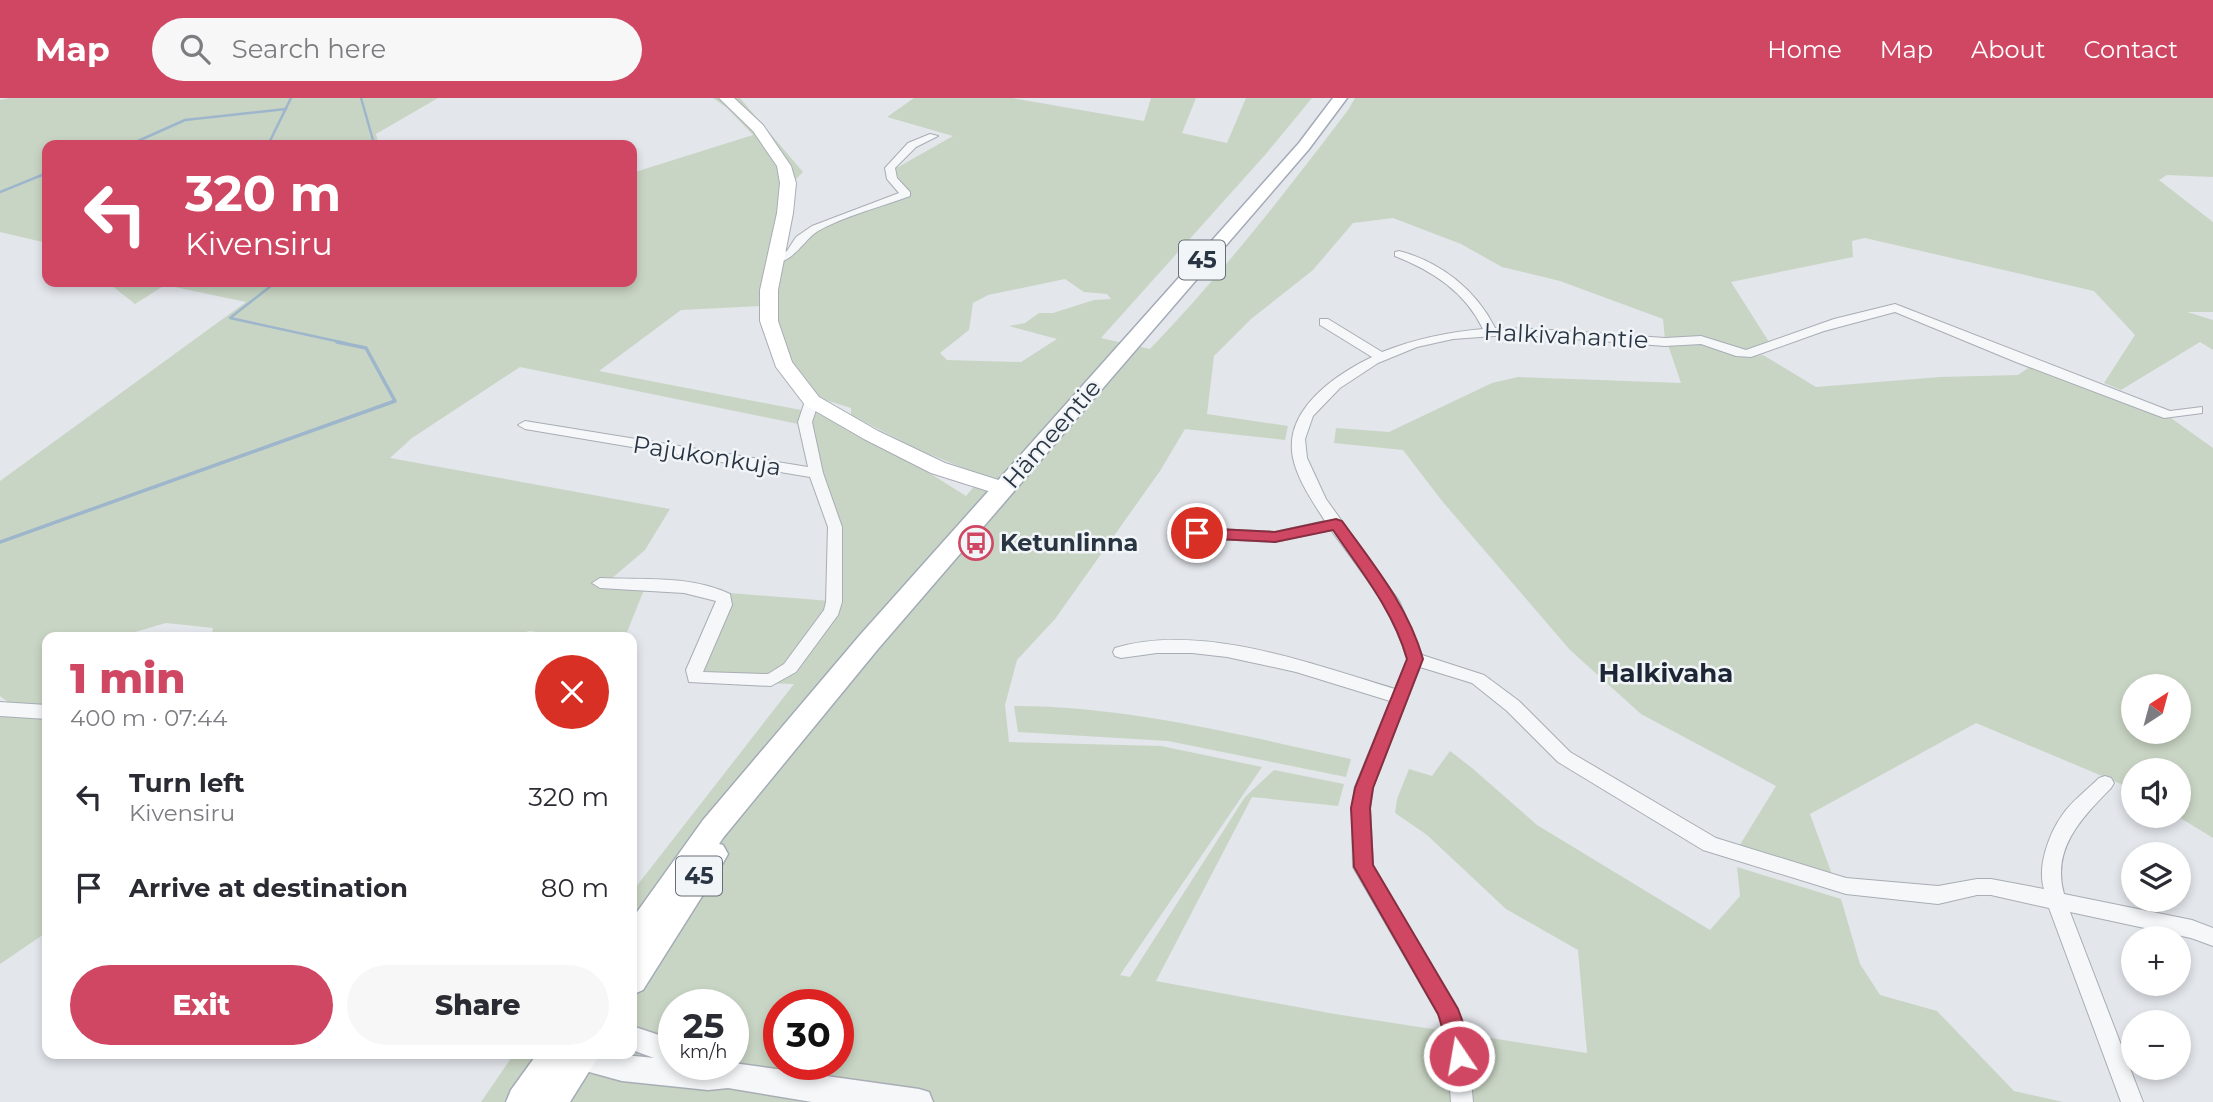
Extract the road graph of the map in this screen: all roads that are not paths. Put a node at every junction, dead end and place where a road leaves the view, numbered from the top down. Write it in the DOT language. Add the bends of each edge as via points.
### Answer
graph roads {
  1 [pos="726,98"];
  2 [pos="1340,98"];
  3 [pos="933,135"];
  4 [pos="1399,254"];
  5 [pos="775,260"];
  6 [pos="1324,322"];
  7 [pos="1490,330"];
  8 [pos="1381,357"];
  9 [pos="812,401"];
  10 [pos="2197,411"];
  11 [pos="525,425"];
  12 [pos="816,473"];
  13 [pos="999,496"];
  14 [pos="1336,524"];
  15 [pos="1175,535"];
  16 [pos="600,583"];
  17 [pos="1121,652"];
  18 [pos="1415,659"];
  19 [pos="1399,697"];
  20 [pos="0,709"];
  21 [pos="42,712"];
  22 [pos="764,770"];
  23 [pos="2105,783"];
  24 [pos="2056,898"];
  25 [pos="637,937"];
  26 [pos="2213,937"];
  27 [pos="637,972"];
  28 [pos="637,1040"];
  29 [pos="658,1047"];
  30 [pos="570,1059"];
  31 [pos="572,1059"];
  32 [pos="589,1059"];
  33 [pos="658,1072"];
  34 [pos="749,1077"];
  35 [pos="523,1102"];
  36 [pos="550,1102"];
  37 [pos="919,1102"];
  38 [pos="1462,1102"];
  39 [pos="2132,1102"];
  1 -- 5 [label="main road" via="758,128 785,166 785,213"];
  2 -- 13 [label="main road, Hämeentie / 45" via="1304,146"];
  3 -- 5 [label="street" via="912,145 890,168 892,179 906,194 816,228 800,239 791,253"];
  4 -- 7 [label="street" via="1422,261 1464,293"];
  5 -- 9 [label="main road" via="769,321 783,363"];
  6 -- 8 [label="street"];
  7 -- 8 [label="street, Halkivahantie" via="1438,337"];
  7 -- 10 [label="street, Halkivahantie" via="1664,342 1702,339 1745,354 1893,308 2169,415"];
  8 -- 14 [label="street, Halkivahantie" via="1326,392 1298,438 1309,485"];
  9 -- 12 [label="street, Pajukonkuja" via="805,422"];
  9 -- 13 [label="main road" via="938,468 973,494"];
  11 -- 12 [label="street, Pajukonkuja"];
  12 -- 16 [label="street" via="835,527 834,602 790,668 771,680 695,678 694,670 724,605 719,593"];
  13 -- 22 [label="main road, Hämeentie / 45" via="869,642"];
  14 -- 15 [label="street" via="1275,537"];
  14 -- 18 [label="street, Halkivahantie" via="1391,601"];
  17 -- 19 [label="street" via="1155,645 1240,651"];
  18 -- 19 [label="street"];
  18 -- 24 [label="street" via="1478,680 1513,706 1564,757 1710,844 1846,886 1938,895 1991,887"];
  19 -- 38 [label="street" via="1364,788 1363,867 1447,1009 1456,1032"];
  20 -- 21 [label="street"];
  22 -- 25 [label="main road, Hämeentie / 45" via="713,829"];
  22 -- 27 [label="main road, Hämeentie / 45"];
  23 -- 24 [label="street" via="2070,820 2055,851 2051,881"];
  24 -- 26 [label="street"];
  24 -- 39 [label="street"];
  28 -- 29 [label="street"];
  30 -- 35 [label="main road"];
  31 -- 36 [label="main road"];
  32 -- 33 [label="street"];
  34 -- 37 [label="street"];
}
